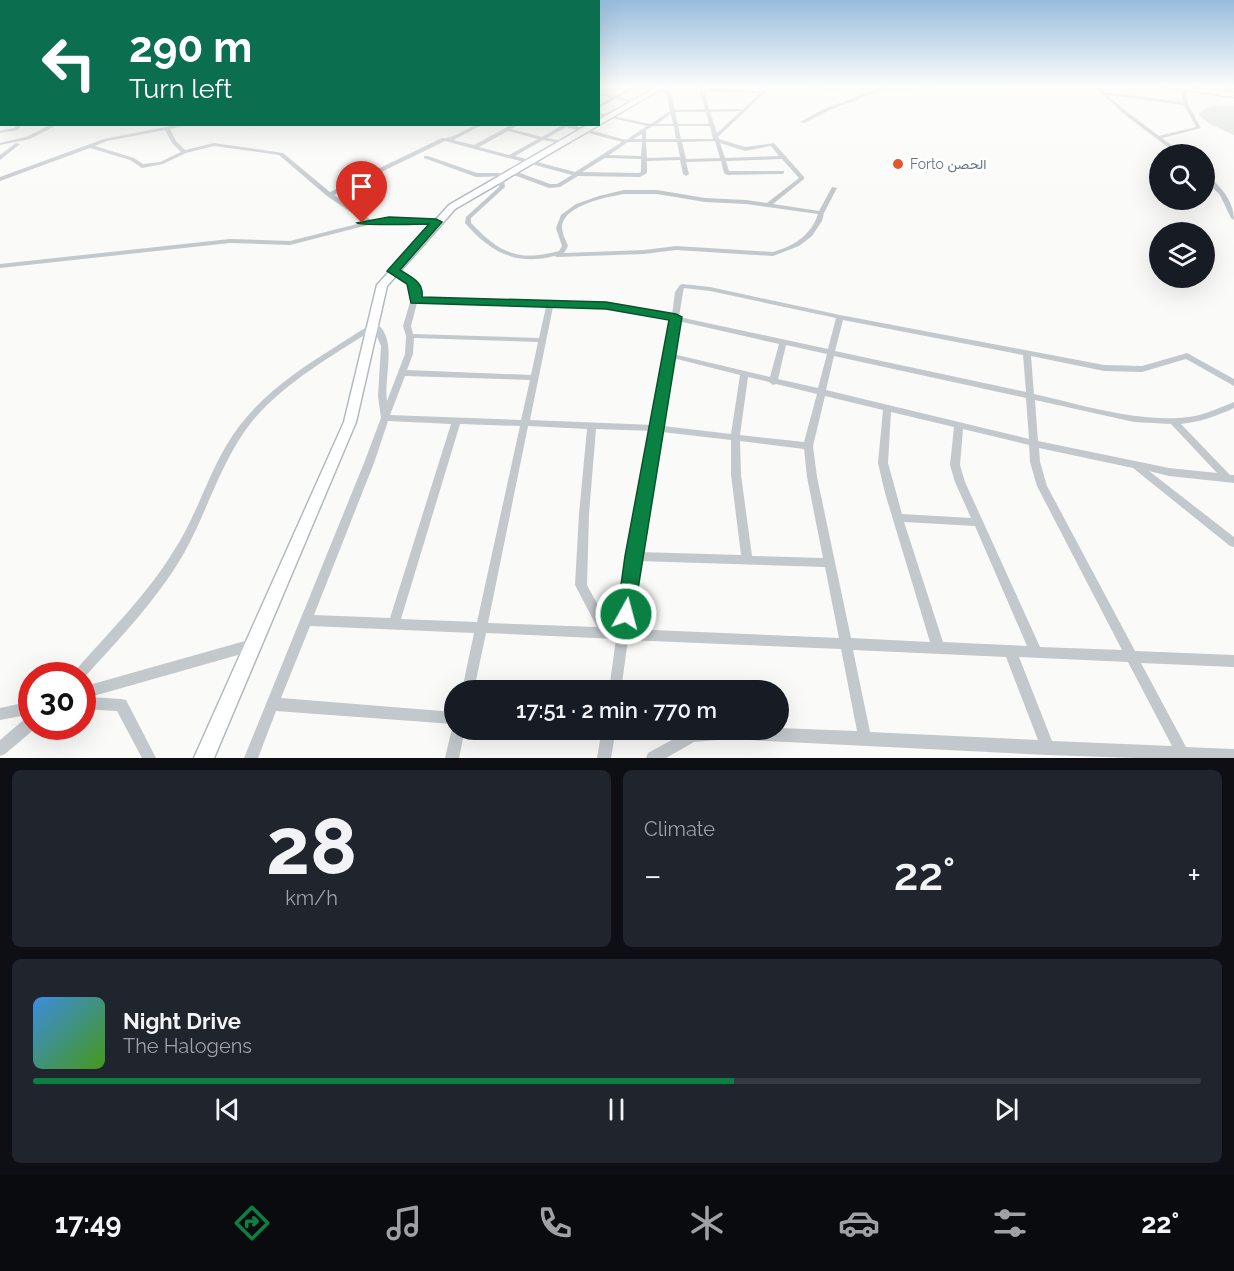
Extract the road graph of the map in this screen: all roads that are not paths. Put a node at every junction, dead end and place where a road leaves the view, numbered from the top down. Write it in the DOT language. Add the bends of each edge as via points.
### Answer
graph roads {
  1 [pos="633,121"];
  2 [pos="656,121"];
  3 [pos="675,121"];
  4 [pos="710,121"];
  5 [pos="733,121"];
  6 [pos="1136,121"];
  7 [pos="1195,121"];
  8 [pos="650,125"];
  9 [pos="676,125"];
  10 [pos="711,125"];
  11 [pos="1140,125"];
  12 [pos="18,126"];
  13 [pos="53,126"];
  14 [pos="178,126"];
  15 [pos="478,126"];
  16 [pos="514,126"];
  17 [pos="561,126"];
  18 [pos="566,126"];
  19 [pos="593,126"];
  20 [pos="167,129"];
  21 [pos="644,129"];
  22 [pos="508,130"];
  23 [pos="584,131"];
  24 [pos="0,132"];
  25 [pos="1180,134"];
  26 [pos="1160,137"];
  27 [pos="28,138"];
  28 [pos="542,138"];
  29 [pos="451,139"];
  30 [pos="716,139"];
  31 [pos="624,141"];
  32 [pos="643,141"];
  33 [pos="679,141"];
  34 [pos="563,143"];
  35 [pos="0,144"];
  36 [pos="1168,144"];
  37 [pos="89,146"];
  38 [pos="476,146"];
  39 [pos="184,152"];
  40 [pos="511,156"];
  41 [pos="603,156"];
  42 [pos="426,157"];
  43 [pos="782,157"];
  44 [pos="0,158"];
  45 [pos="645,159"];
  46 [pos="683,160"];
  47 [pos="722,160"];
  48 [pos="531,161"];
  49 [pos="782,172"];
  50 [pos="576,174"];
  51 [pos="686,174"];
  52 [pos="508,175"];
  53 [pos="0,179"];
  54 [pos="1215,186"];
  55 [pos="834,188"];
  56 [pos="329,195"];
  57 [pos="768,205"];
  58 [pos="820,213"];
  59 [pos="1234,218"];
  60 [pos="369,222"];
  61 [pos="436,222"];
  62 [pos="550,255"];
  63 [pos="0,266"];
  64 [pos="393,271"];
  65 [pos="415,301"];
  66 [pos="550,303"];
  67 [pos="676,317"];
  68 [pos="840,317"];
  69 [pos="373,325"];
  70 [pos="410,336"];
  71 [pos="542,340"];
  72 [pos="783,343"];
  73 [pos="1026,353"];
  74 [pos="830,354"];
  75 [pos="669,355"];
  76 [pos="404,373"];
  77 [pos="744,375"];
  78 [pos="535,378"];
  79 [pos="772,382"];
  80 [pos="1234,383"];
  81 [pos="820,394"];
  82 [pos="1029,396"];
  83 [pos="1234,405"];
  84 [pos="887,409"];
  85 [pos="385,418"];
  86 [pos="456,421"];
  87 [pos="1175,423"];
  88 [pos="524,425"];
  89 [pos="959,426"];
  90 [pos="592,427"];
  91 [pos="656,428"];
  92 [pos="735,436"];
  93 [pos="1033,443"];
  94 [pos="808,446"];
  95 [pos="1134,465"];
  96 [pos="1231,479"];
  97 [pos="898,518"];
  98 [pos="977,522"];
  99 [pos="1234,543"];
  100 [pos="633,556"];
  101 [pos="747,560"];
  102 [pos="829,563"];
  103 [pos="306,620"];
  104 [pos="394,624"];
  105 [pos="483,627"];
  106 [pos="606,633"];
  107 [pos="624,634"];
  108 [pos="844,643"];
  109 [pos="253,645"];
  110 [pos="938,646"];
  111 [pos="1010,651"];
  112 [pos="1036,652"];
  113 [pos="1131,657"];
  114 [pos="1234,661"];
  115 [pos="90,662"];
  116 [pos="470,680"];
  117 [pos="617,680"];
  118 [pos="96,689"];
  119 [pos="96,704"];
  120 [pos="272,704"];
  121 [pos="18,710"];
  122 [pos="0,714"];
  123 [pos="444,717"];
  124 [pos="18,734"];
  125 [pos="865,739"];
  126 [pos="456,740"];
  127 [pos="607,740"];
  128 [pos="1048,748"];
  129 [pos="0,749"];
  130 [pos="1184,756"];
  131 [pos="1234,756"];
  132 [pos="148,758"];
  133 [pos="204,758"];
  134 [pos="250,758"];
  135 [pos="452,758"];
  136 [pos="604,758"];
  137 [pos="653,758"];
  1 -- 8 [label="street"];
  2 -- 8 [label="street"];
  3 -- 9 [label="street"];
  4 -- 10 [label="street"];
  5 -- 30 [label="street"];
  6 -- 11 [label="street"];
  7 -- 25 [label="street" via="1199,128"];
  8 -- 9 [label="street"];
  8 -- 21 [label="street"];
  9 -- 10 [label="street"];
  9 -- 33 [label="street"];
  10 -- 30 [label="street"];
  11 -- 25 [label="street"];
  11 -- 26 [label="street"];
  12 -- 24 [label="street"];
  13 -- 27 [label="street"];
  14 -- 20 [label="street"];
  15 -- 29 [label="street"];
  16 -- 22 [label="street"];
  17 -- 28 [label="street"];
  18 -- 23 [label="street"];
  19 -- 23 [label="main road"];
  20 -- 37 [label="street"];
  20 -- 39 [label="street"];
  21 -- 31 [label="street"];
  21 -- 32 [label="street"];
  22 -- 28 [label="street"];
  22 -- 38 [label="street"];
  23 -- 31 [label="street"];
  23 -- 34 [label="main road"];
  25 -- 26 [label="street"];
  26 -- 36 [label="street"];
  27 -- 35 [label="street"];
  27 -- 44 [label="street"];
  28 -- 34 [label="street"];
  28 -- 40 [label="street"];
  29 -- 38 [label="street"];
  29 -- 56 [label="street" via="440,140"];
  30 -- 33 [label="street"];
  30 -- 43 [label="street" via="745,149 772,144"];
  30 -- 47 [label="street"];
  31 -- 32 [label="street"];
  31 -- 41 [label="street"];
  32 -- 33 [label="street"];
  32 -- 45 [label="street"];
  33 -- 46 [label="street"];
  34 -- 48 [label="main road"];
  37 -- 39 [label="street" via="132,159 142,166 161,163"];
  37 -- 53 [label="street"];
  38 -- 40 [label="street"];
  39 -- 56 [label="street" via="214,144 281,154"];
  40 -- 48 [label="street"];
  41 -- 45 [label="street"];
  41 -- 50 [label="street"];
  42 -- 52 [label="street" via="476,176"];
  43 -- 47 [label="street"];
  43 -- 57 [label="street" via="802,178"];
  45 -- 46 [label="street"];
  45 -- 50 [label="street" via="644,173 640,175"];
  46 -- 47 [label="street"];
  46 -- 51 [label="street"];
  47 -- 49 [label="street" via="727,173"];
  48 -- 50 [label="street"];
  48 -- 52 [label="main road"];
  50 -- 52 [label="street" via="554,187"];
  52 -- 61 [label="main road" via="452,207"];
  52 -- 62 [label="street" via="502,187 473,213 468,223 500,253"];
  54 -- 59 [label="street"];
  55 -- 58 [label="street"];
  56 -- 60 [label="street"];
  57 -- 58 [label="street"];
  57 -- 62 [label="street" via="642,191 601,196 563,216 559,228 565,246 561,252"];
  58 -- 62 [label="street" via="806,239 773,254 676,248"];
  60 -- 61 [label="street"];
  60 -- 63 [label="street" via="290,243 230,241"];
  61 -- 64 [label="main road"];
  64 -- 65 [label="street" via="412,282 417,292"];
  64 -- 69 [label="main road" via="380,293"];
  65 -- 66 [label="street"];
  65 -- 70 [label="street" via="407,326"];
  66 -- 67 [label="street" via="606,306"];
  66 -- 71 [label="street"];
  67 -- 68 [label="street" via="678,292 689,285"];
  67 -- 72 [label="street"];
  67 -- 75 [label="street"];
  68 -- 73 [label="street"];
  68 -- 74 [label="street"];
  69 -- 85 [label="street" via="385,346"];
  69 -- 109 [label="main road" via="350,422"];
  69 -- 115 [label="street" via="294,378 251,417 228,451 202,512 177,555"];
  70 -- 71 [label="street"];
  70 -- 76 [label="street"];
  71 -- 78 [label="street"];
  72 -- 74 [label="street"];
  72 -- 79 [label="street"];
  73 -- 80 [label="street" via="1125,370 1187,356"];
  73 -- 82 [label="street"];
  74 -- 81 [label="street"];
  74 -- 82 [label="street"];
  75 -- 77 [label="street"];
  75 -- 91 [label="street"];
  76 -- 78 [label="street"];
  76 -- 85 [label="street"];
  77 -- 79 [label="street"];
  77 -- 92 [label="street"];
  78 -- 88 [label="street"];
  79 -- 81 [label="street"];
  81 -- 84 [label="street"];
  81 -- 94 [label="street"];
  82 -- 87 [label="street" via="1134,419"];
  82 -- 93 [label="street"];
  83 -- 87 [label="street" via="1201,419"];
  84 -- 89 [label="street"];
  84 -- 97 [label="street" via="883,463"];
  85 -- 86 [label="street"];
  85 -- 103 [label="street"];
  86 -- 88 [label="street"];
  86 -- 104 [label="street"];
  87 -- 96 [label="street"];
  88 -- 90 [label="street"];
  88 -- 105 [label="street"];
  89 -- 93 [label="street"];
  89 -- 98 [label="street" via="955,465"];
  90 -- 91 [label="street"];
  90 -- 106 [label="street" via="581,585"];
  91 -- 92 [label="street"];
  91 -- 100 [label="street"];
  92 -- 94 [label="street"];
  92 -- 101 [label="street"];
  93 -- 95 [label="street"];
  93 -- 113 [label="street" via="1035,462 1050,504"];
  94 -- 102 [label="street"];
  95 -- 96 [label="street"];
  95 -- 99 [label="street"];
  97 -- 98 [label="street"];
  97 -- 110 [label="street"];
  98 -- 112 [label="street"];
  100 -- 101 [label="street"];
  100 -- 107 [label="street"];
  101 -- 102 [label="street"];
  102 -- 108 [label="street"];
  103 -- 104 [label="street"];
  103 -- 120 [label="street"];
  104 -- 105 [label="street"];
  105 -- 106 [label="street"];
  105 -- 116 [label="street"];
  106 -- 107 [label="street"];
  107 -- 108 [label="street"];
  107 -- 117 [label="street"];
  108 -- 110 [label="street"];
  108 -- 125 [label="street"];
  109 -- 118 [label="street"];
  109 -- 133 [label="main road"];
  110 -- 111 [label="street"];
  111 -- 112 [label="street"];
  111 -- 128 [label="street"];
  112 -- 113 [label="street"];
  113 -- 114 [label="street"];
  113 -- 130 [label="street"];
  119 -- 132 [label="street" via="121,705"];
  120 -- 123 [label="street"];
  120 -- 134 [label="street"];
  121 -- 122 [label="street"];
  124 -- 129 [label="street"];
  125 -- 128 [label="street"];
  125 -- 137 [label="street" via="729,732 692,736"];
  126 -- 135 [label="street"];
  127 -- 136 [label="street"];
  128 -- 130 [label="street"];
  130 -- 131 [label="street"];
}
